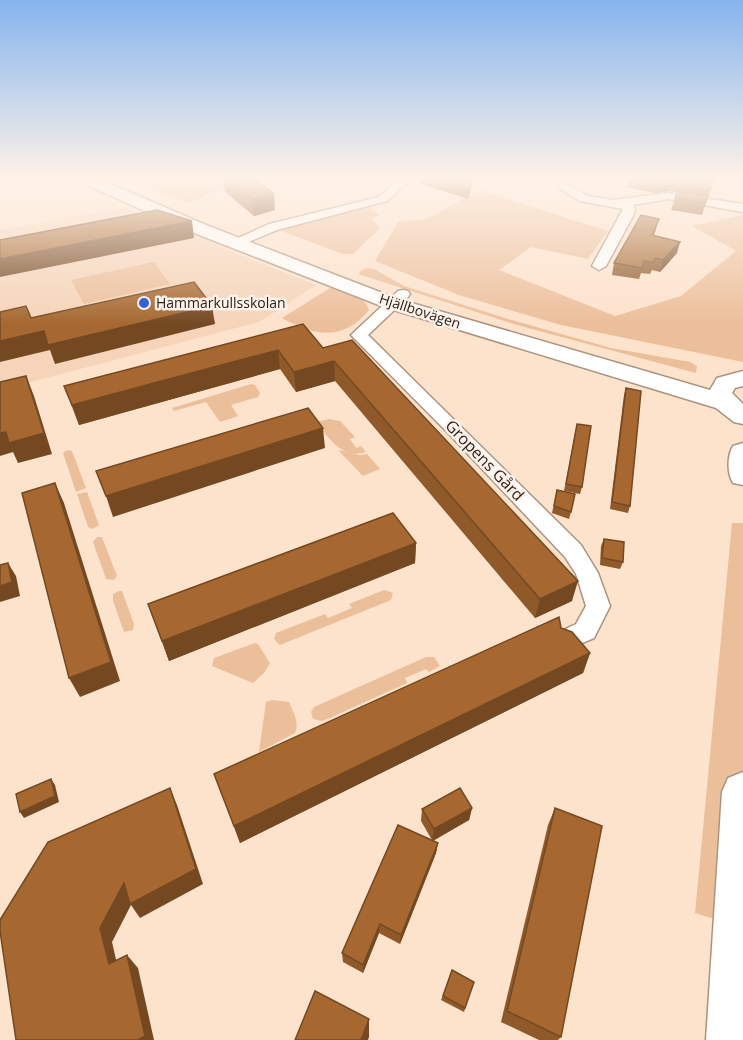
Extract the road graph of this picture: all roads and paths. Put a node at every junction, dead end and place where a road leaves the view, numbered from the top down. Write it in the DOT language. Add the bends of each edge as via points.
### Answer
graph roads {
  1 [pos="206,228"];
  2 [pos="275,228"];
  3 [pos="621,228"];
  4 [pos="241,240"];
  5 [pos="599,266"];
  6 [pos="397,298"];
  7 [pos="737,404"];
  8 [pos="743,452"];
  9 [pos="743,476"];
  10 [pos="566,640"];
  11 [pos="743,792"];
  12 [pos="732,1040"];
  1 -- 4 [label="street, Hjällbovägen"];
  2 -- 4 [label="street"];
  3 -- 5 [label="street"];
  4 -- 6 [label="street, Hjällbovägen"];
  6 -- 7 [label="street, Hjällbovägen"];
  6 -- 10 [label="street, Gropens Gård" via="359,335 573,551 587,573 598,606 585,631"];
  8 -- 9 [label="street"];
  11 -- 12 [label="street"];
}
